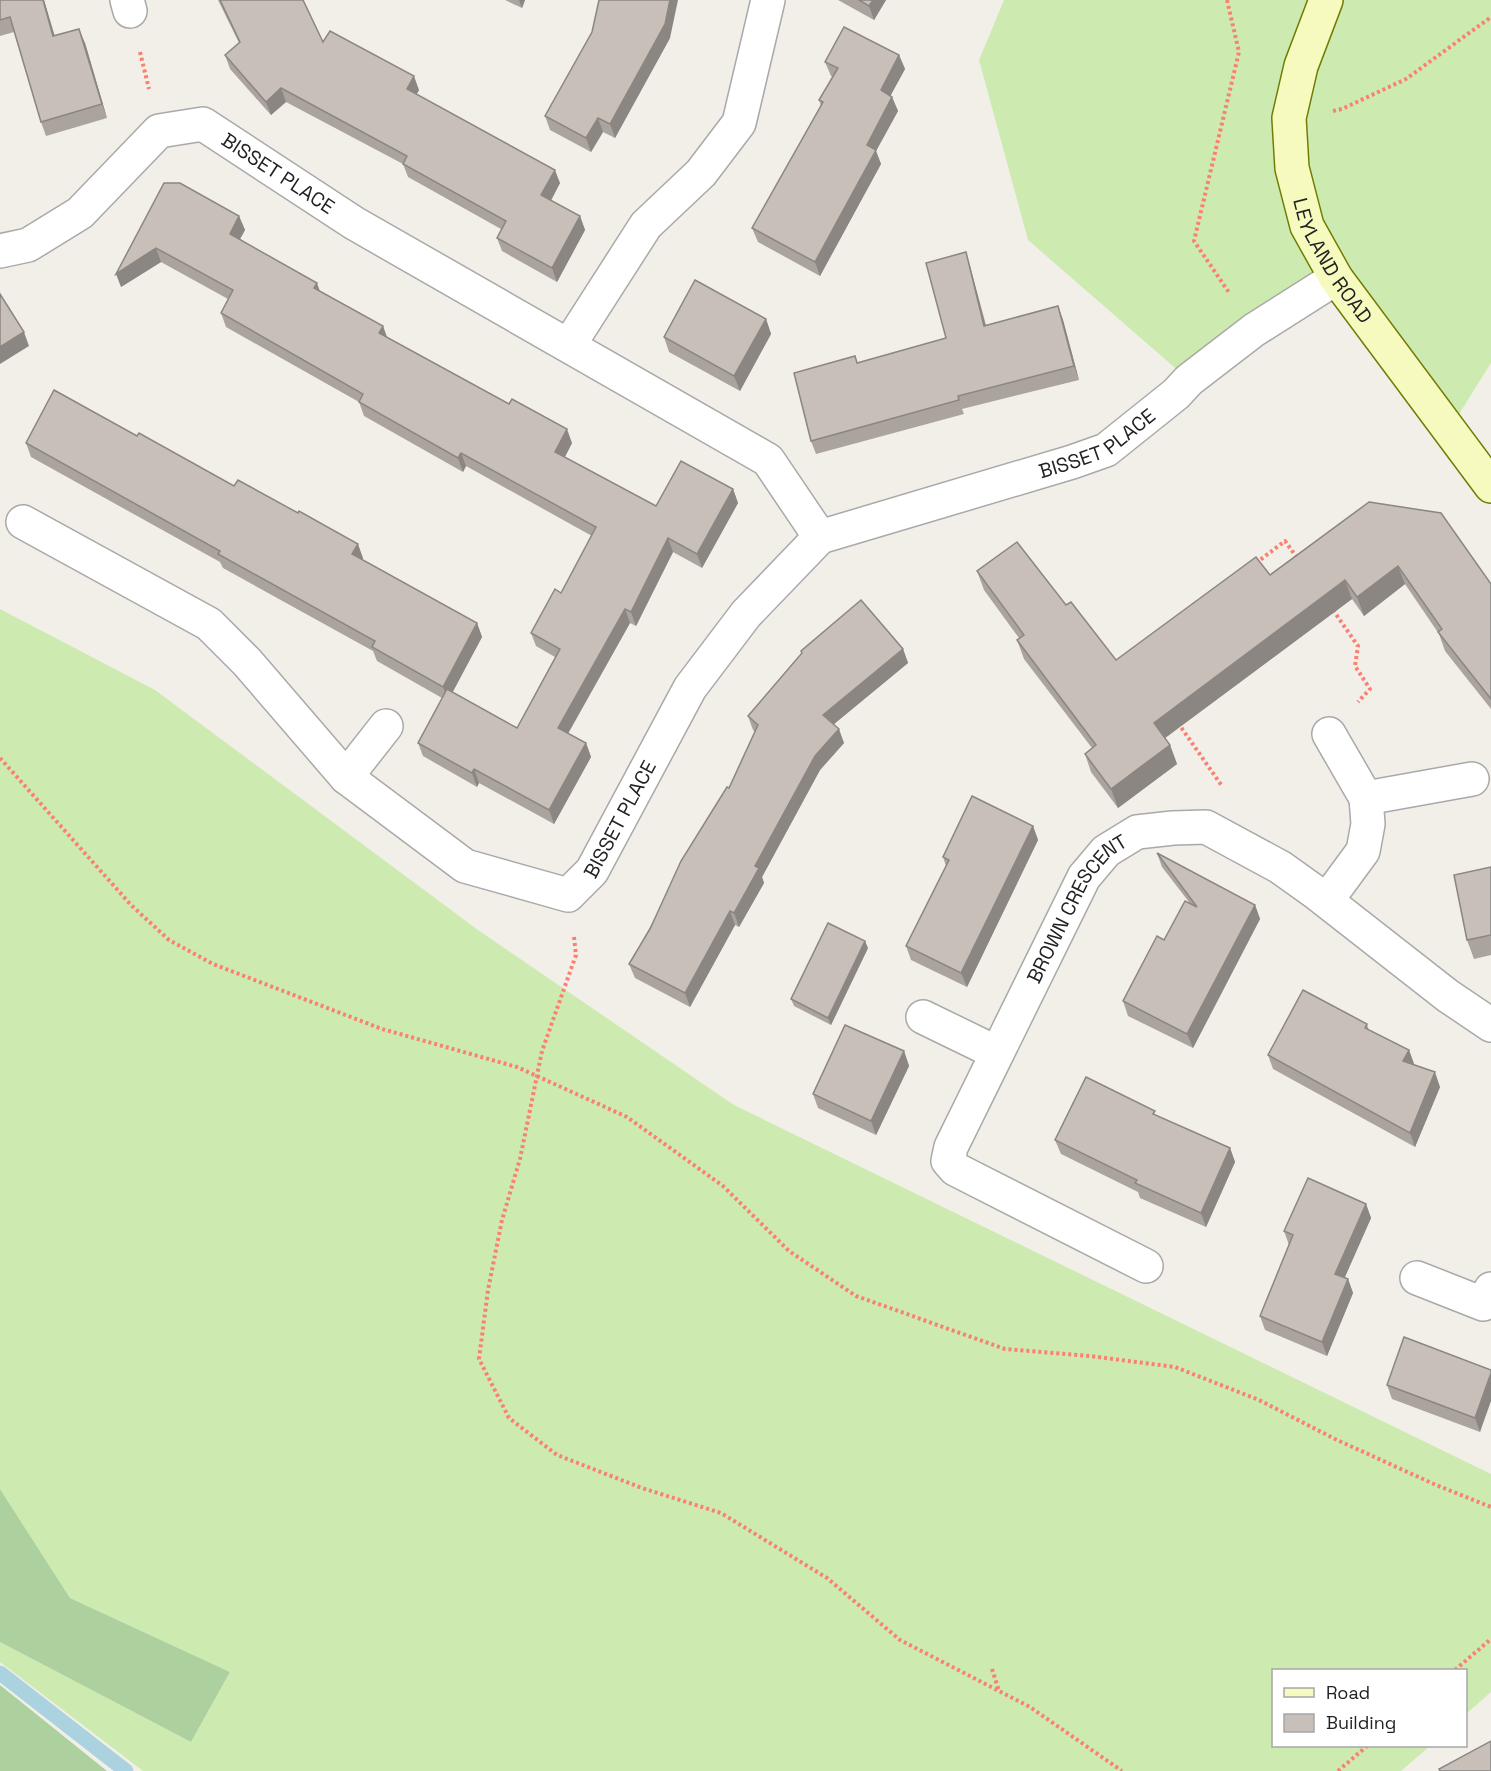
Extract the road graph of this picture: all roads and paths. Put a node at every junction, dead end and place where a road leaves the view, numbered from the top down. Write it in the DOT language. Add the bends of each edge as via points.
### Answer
graph roads {
  1 [pos="768,0"];
  2 [pos="1227,0"];
  3 [pos="1326,0"];
  4 [pos="128,5"];
  5 [pos="1491,17"];
  6 [pos="1289,118"];
  7 [pos="159,131"];
  8 [pos="0,251"];
  9 [pos="1336,278"];
  10 [pos="1254,330"];
  11 [pos="569,345"];
  12 [pos="1491,486"];
  13 [pos="23,522"];
  14 [pos="820,537"];
  15 [pos="1298,560"];
  16 [pos="1250,568"];
  17 [pos="1331,608"];
  18 [pos="1172,715"];
  19 [pos="387,726"];
  20 [pos="1329,735"];
  21 [pos="0,758"];
  22 [pos="346,777"];
  23 [pos="1472,779"];
  24 [pos="1366,798"];
  25 [pos="1235,843"];
  26 [pos="1328,900"];
  27 [pos="576,955"];
  28 [pos="923,1017"];
  29 [pos="1491,1025"];
  30 [pos="997,1053"];
  31 [pos="537,1076"];
  32 [pos="1146,1266"];
  33 [pos="1417,1278"];
  34 [pos="1491,1289"];
  35 [pos="1491,1507"];
  36 [pos="1491,1639"];
  37 [pos="992,1669"];
  38 [pos="1457,1669"];
  39 [pos="999,1691"];
  40 [pos="1366,1747"];
  41 [pos="1122,1771"];
  42 [pos="1338,1771"];
  1 -- 11 [label="street" via="739,123 701,173 646,225"];
  2 -- 10 [label="path" via="1239,52 1194,241"];
  3 -- 6 [label="street, LEYLAND ROAD" via="1301,66"];
  4 -- 7 [label="path"];
  5 -- 6 [label="path" via="1406,79 1342,110"];
  6 -- 9 [label="street, LEYLAND ROAD" via="1293,168 1307,226"];
  7 -- 8 [label="street" via="80,213 27,245"];
  7 -- 11 [label="street, BISSET PLACE" via="203,124 354,223"];
  9 -- 10 [label="street, BISSET PLACE"];
  9 -- 12 [label="street, LEYLAND ROAD"];
  10 -- 14 [label="street, BISSET PLACE" via="1106,450"];
  11 -- 14 [label="street, BISSET PLACE" via="768,460"];
  13 -- 22 [label="street, BISSET PLACE" via="209,624"];
  14 -- 22 [label="street, BISSET PLACE" via="746,614 690,688 592,871 568,895 465,866"];
  15 -- 16 [label="path" via="1285,541"];
  17 -- 20 [label="path" via="1358,646 1355,666 1370,689"];
  18 -- 25 [label="path" via="1243,816"];
  19 -- 22 [label="street"];
  20 -- 24 [label="street"];
  21 -- 31 [label="path" via="131,905 169,940 213,964 382,1029"];
  23 -- 24 [label="street"];
  24 -- 26 [label="street" via="1368,824 1363,851"];
  25 -- 26 [label="street, BROWN CRESCENT" via="1280,867"];
  25 -- 30 [label="street, BROWN CRESCENT" via="1206,827 1173,828 1137,832 1106,851 1084,877"];
  26 -- 29 [label="street, BROWN CRESCENT" via="1448,996"];
  27 -- 31 [label="path"];
  28 -- 30 [label="street"];
  30 -- 32 [label="street, BROWN CRESCENT" via="948,1161 955,1169"];
  31 -- 35 [label="path" via="627,1117 723,1186 789,1251 856,1296 1005,1349 1175,1367 1259,1400 1335,1439"];
  31 -- 39 [label="path" via="520,1159 499,1232 479,1359 509,1418 556,1455 642,1488 721,1512 827,1578 900,1640"];
  33 -- 34 [label="street" via="1483,1304"];
  36 -- 38 [label="path"];
  37 -- 39 [label="path"];
  39 -- 41 [label="path" via="1030,1707"];
  40 -- 42 [label="path"];
}
